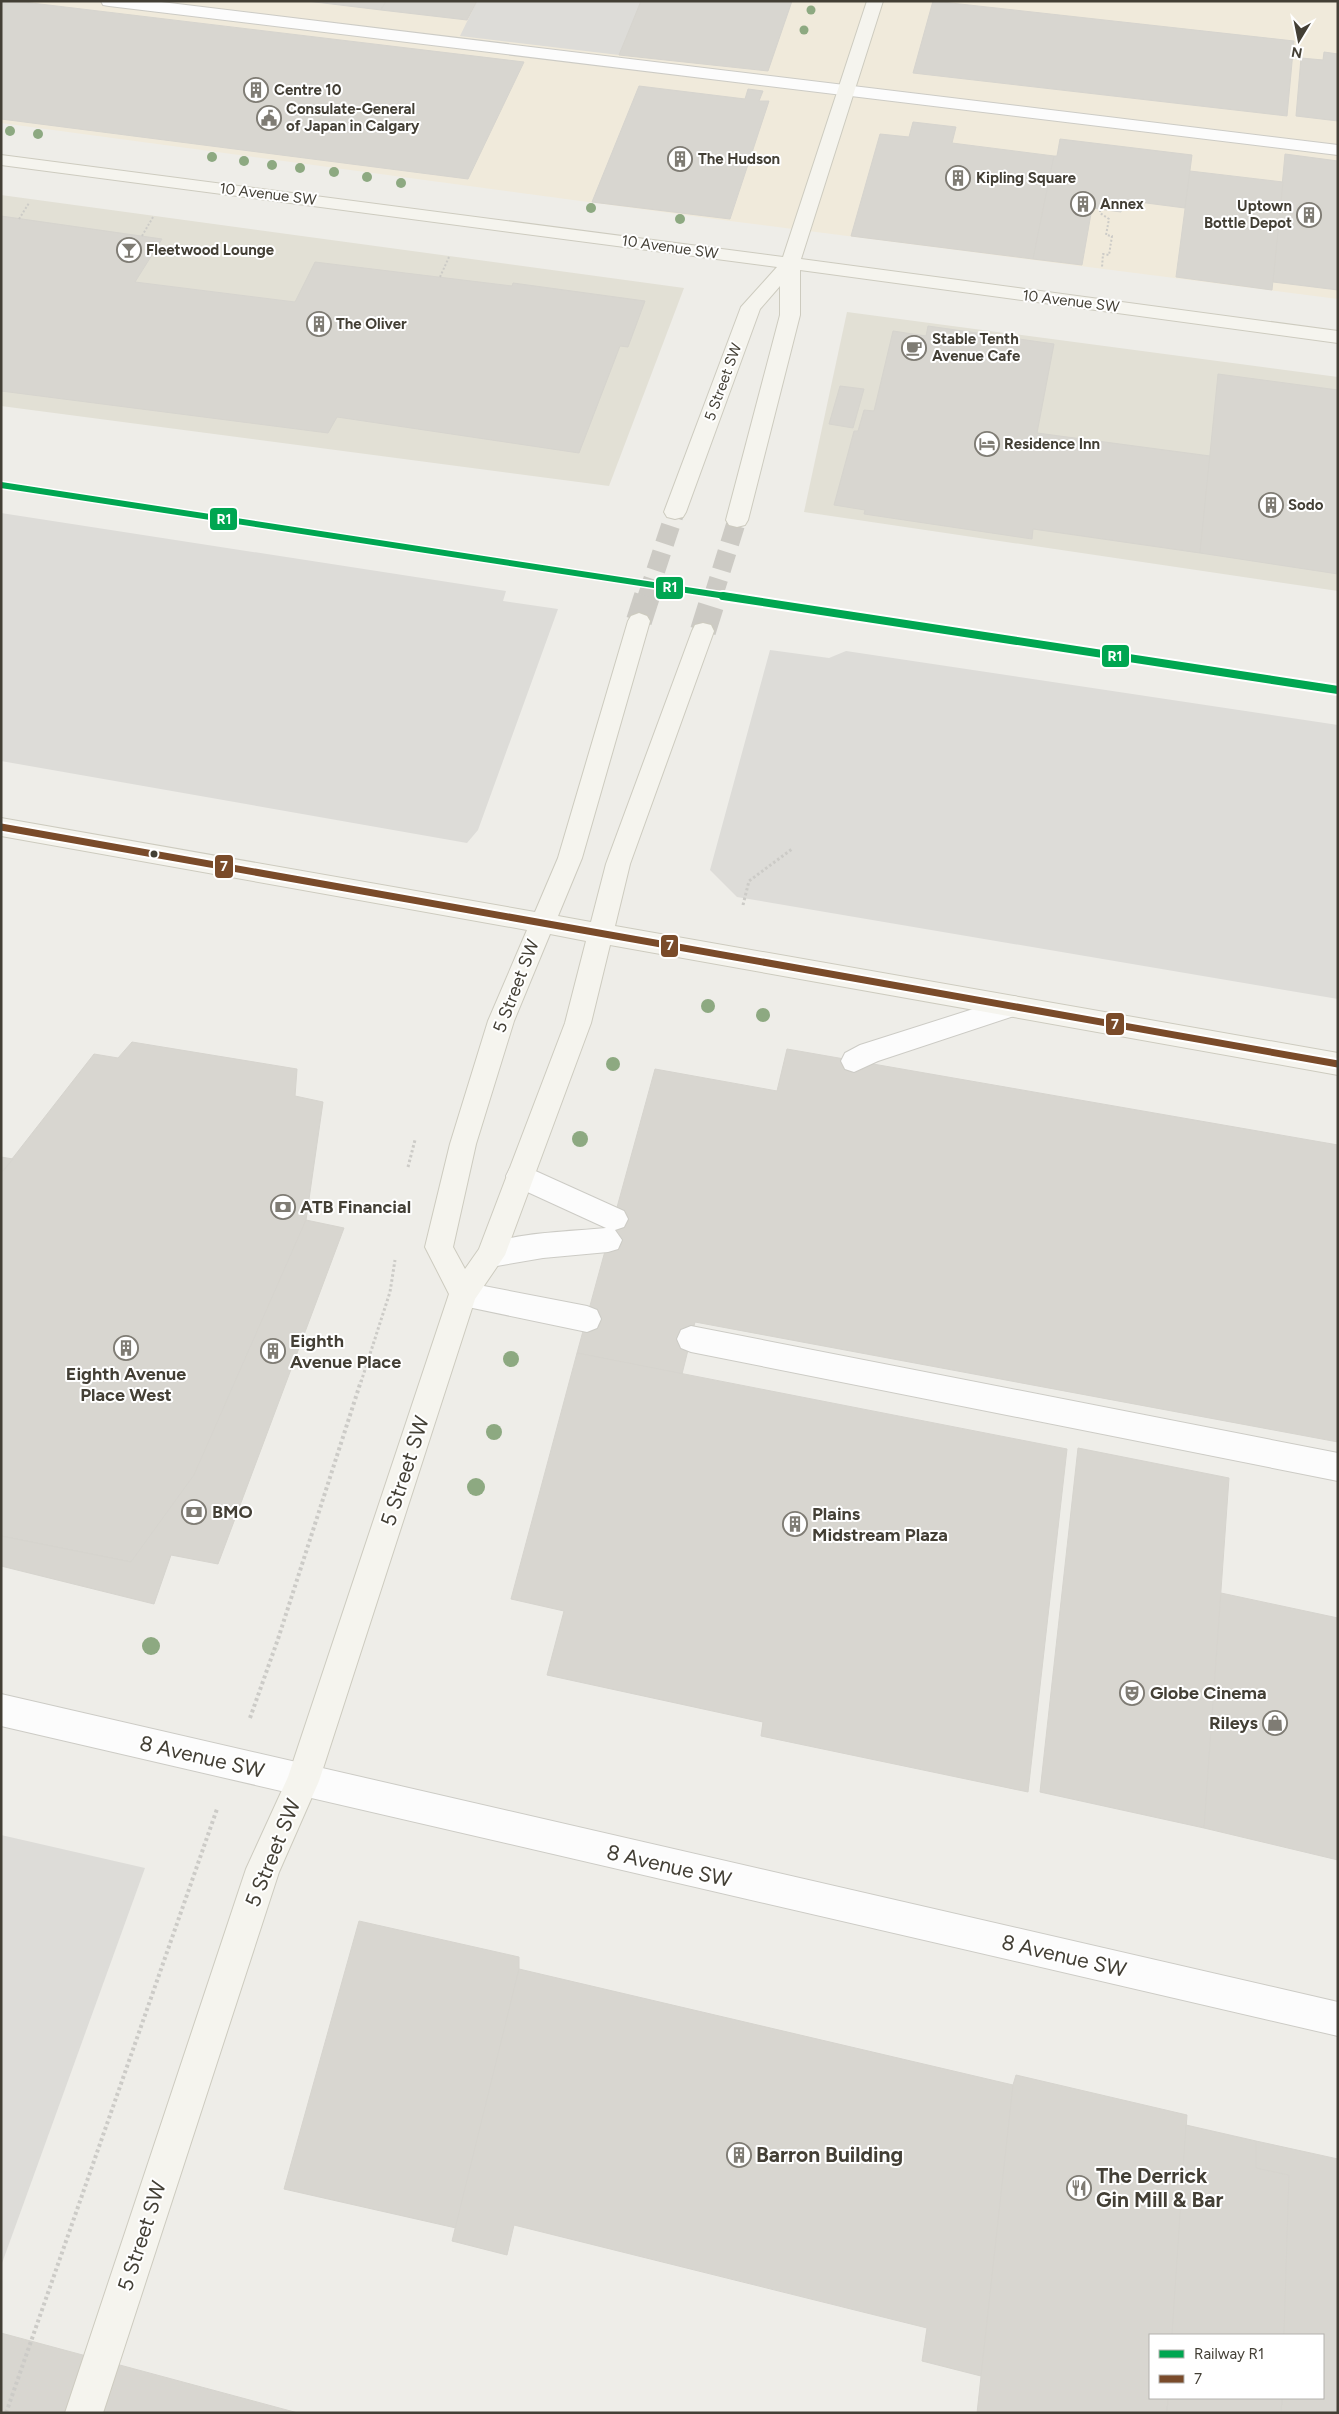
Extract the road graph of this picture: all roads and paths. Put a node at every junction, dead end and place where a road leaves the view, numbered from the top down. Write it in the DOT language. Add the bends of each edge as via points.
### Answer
graph roads {
  1 [pos="109,1"];
  2 [pos="875,1"];
  3 [pos="847,89"];
  4 [pos="1338,150"];
  5 [pos="1,160"];
  6 [pos="34,196"];
  7 [pos="1100,210"];
  8 [pos="157,212"];
  9 [pos="18,219"];
  10 [pos="142,236"];
  11 [pos="452,251"];
  12 [pos="790,264"];
  13 [pos="1102,265"];
  14 [pos="440,277"];
  15 [pos="1338,337"];
  16 [pos="675,512"];
  17 [pos="736,520"];
  18 [pos="639,621"];
  19 [pos="703,632"];
  20 [pos="1,827"];
  21 [pos="792,849"];
  22 [pos="743,905"];
  23 [pos="540,924"];
  24 [pos="602,933"];
  25 [pos="1014,1006"];
  26 [pos="863,1059"];
  27 [pos="1338,1064"];
  28 [pos="418,1133"];
  29 [pos="408,1170"];
  30 [pos="520,1176"];
  31 [pos="395,1255"];
  32 [pos="491,1255"];
  33 [pos="463,1294"];
  34 [pos="587,1319"];
  35 [pos="691,1339"];
  36 [pos="1338,1467"];
  37 [pos="1,1710"];
  38 [pos="233,1765"];
  39 [pos="303,1781"];
  40 [pos="1338,2019"];
  41 [pos="6,2413"];
  42 [pos="84,2413"];
  1 -- 3 [label="street" via="275,14 504,54"];
  2 -- 3 [label="main road, 5 Street SW"];
  3 -- 4 [label="street"];
  3 -- 12 [label="main road, 5 Street SW"];
  5 -- 12 [label="main road, 10 Avenue SW"];
  6 -- 9 [label="path"];
  7 -- 13 [label="path" via="1109,219 1106,235 1112,236 1109,255 1103,254"];
  8 -- 10 [label="path"];
  11 -- 14 [label="path"];
  12 -- 15 [label="main road, 10 Avenue SW"];
  12 -- 16 [label="main road, 5 Street SW" via="751,307"];
  12 -- 17 [label="main road, 5 Street SW" via="790,315"];
  18 -- 23 [label="main road, 5 Street SW" via="570,858"];
  19 -- 24 [label="main road, 5 Street SW" via="618,864"];
  20 -- 23 [label="main road"];
  21 -- 22 [label="path" via="749,881"];
  23 -- 24 [label="main road"];
  23 -- 33 [label="main road, 5 Street SW" via="498,1030 463,1144 439,1247"];
  24 -- 25 [label="main road"];
  24 -- 30 [label="main road, 5 Street SW" via="578,1023"];
  25 -- 26 [label="street"];
  25 -- 27 [label="main road"];
  28 -- 29 [label="path"];
  30 -- 32 [label="main road, 5 Street SW"];
  30 -- 32 [label="street" via="611,1230"];
  31 -- 38 [label="path" via="390,1292 278,1639"];
  32 -- 33 [label="main road, 5 Street SW"];
  33 -- 34 [label="street"];
  33 -- 39 [label="main road, 5 Street SW"];
  35 -- 36 [label="street"];
  37 -- 38 [label="street, 8 Avenue SW"];
  38 -- 39 [label="street, 8 Avenue SW"];
  38 -- 41 [label="path"];
  39 -- 40 [label="street, 8 Avenue SW"];
  39 -- 42 [label="main road, 5 Street SW" via="262,1869"];
}
